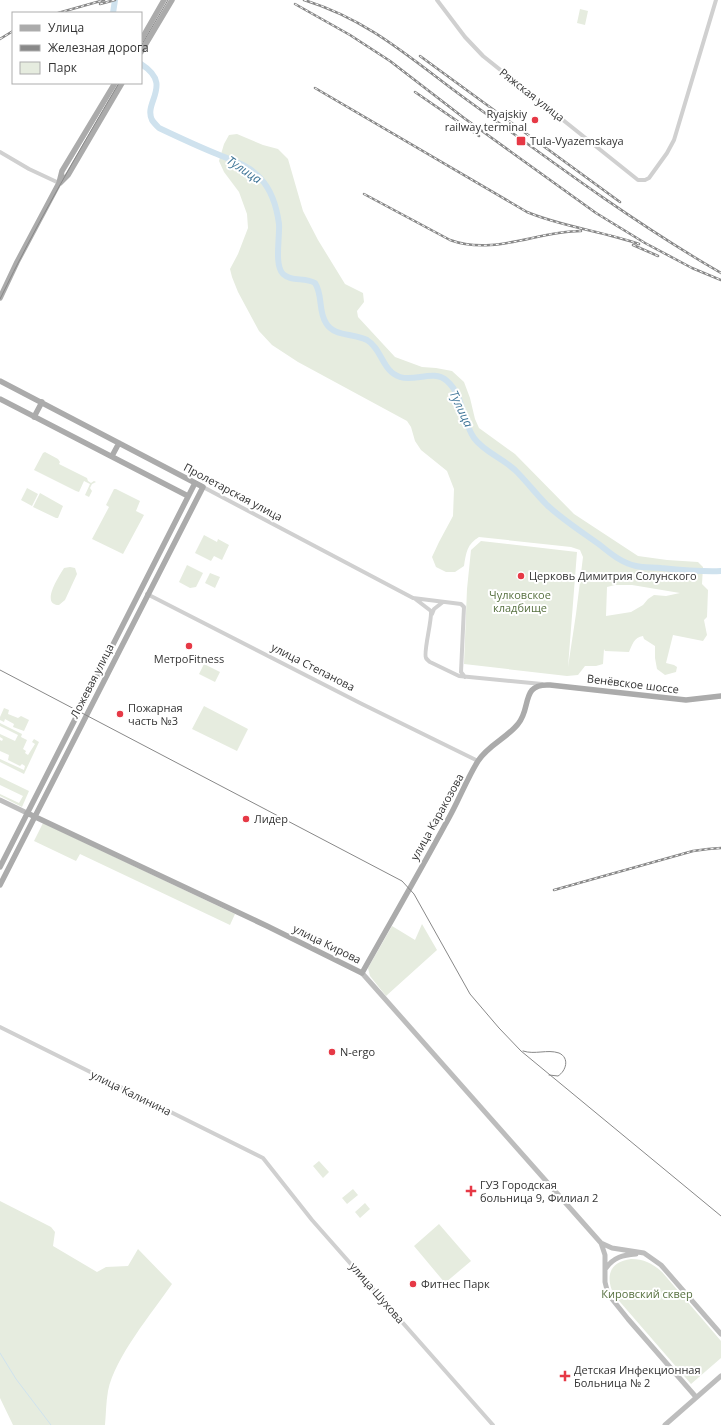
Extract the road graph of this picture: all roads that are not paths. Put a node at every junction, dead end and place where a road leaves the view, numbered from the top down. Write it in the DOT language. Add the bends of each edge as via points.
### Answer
graph roads {
  1 [pos="172,0"];
  2 [pos="437,0"];
  3 [pos="716,0"];
  4 [pos="163,2"];
  5 [pos="142,38"];
  6 [pos="142,50"];
  7 [pos="114,84"];
  8 [pos="121,84"];
  9 [pos="95,116"];
  10 [pos="103,116"];
  11 [pos="0,152"];
  12 [pos="59,183"];
  13 [pos="0,298"];
  14 [pos="0,381"];
  15 [pos="0,399"];
  16 [pos="42,402"];
  17 [pos="34,416"];
  18 [pos="119,443"];
  19 [pos="112,456"];
  20 [pos="188,479"];
  21 [pos="195,483"];
  22 [pos="203,487"];
  23 [pos="180,492"];
  24 [pos="188,496"];
  25 [pos="140,590"];
  26 [pos="147,594"];
  27 [pos="413,598"];
  28 [pos="443,602"];
  29 [pos="432,615"];
  30 [pos="104,660"];
  31 [pos="112,664"];
  32 [pos="465,677"];
  33 [pos="524,683"];
  34 [pos="542,684"];
  35 [pos="721,696"];
  36 [pos="528,697"];
  37 [pos="478,761"];
  38 [pos="0,800"];
  39 [pos="28,813"];
  40 [pos="35,816"];
  41 [pos="0,867"];
  42 [pos="0,885"];
  43 [pos="362,973"];
  44 [pos="0,1027"];
  45 [pos="262,1158"];
  46 [pos="601,1243"];
  47 [pos="644,1253"];
  48 [pos="606,1268"];
  49 [pos="721,1334"];
  50 [pos="721,1376"];
  51 [pos="696,1397"];
  52 [pos="493,1425"];
  53 [pos="665,1425"];
  1 -- 6 [label="main road"];
  2 -- 3 [label="street, Ряжская улица" via="483,56 638,180 649,178 674,140"];
  4 -- 5 [label="main road"];
  7 -- 9 [label="main road"];
  8 -- 10 [label="main road"];
  9 -- 10 [label="main road"];
  9 -- 12 [label="main road" via="62,171"];
  10 -- 12 [label="main road" via="68,175"];
  11 -- 12 [label="street"];
  12 -- 13 [label="main road"];
  14 -- 16 [label="main road, Пролетарская улица"];
  15 -- 17 [label="main road"];
  16 -- 17 [label="main road"];
  16 -- 18 [label="main road, Пролетарская улица"];
  17 -- 19 [label="main road"];
  18 -- 19 [label="main road"];
  18 -- 20 [label="main road, Пролетарская улица"];
  19 -- 23 [label="main road"];
  20 -- 21 [label="main road, Пролетарская улица"];
  20 -- 23 [label="main road" via="188,490"];
  21 -- 22 [label="main road, Пролетарская улица"];
  21 -- 24 [label="main road, Ложевая улица"];
  22 -- 26 [label="main road, Ложевая улица"];
  22 -- 27 [label="street, Пролетарская улица"];
  23 -- 24 [label="main road"];
  24 -- 25 [label="main road, Ложевая улица"];
  25 -- 26 [label="main road, улица Степанова"];
  25 -- 30 [label="main road, Ложевая улица"];
  26 -- 31 [label="main road, Ложевая улица"];
  26 -- 37 [label="street, улица Степанова"];
  27 -- 28 [label="street, Пролетарская улица"];
  27 -- 29 [label="street" via="429,609"];
  28 -- 29 [label="street"];
  28 -- 32 [label="street, Пролетарская улица" via="459,603 464,607 461,672"];
  29 -- 32 [label="street" via="425,658 448,672"];
  30 -- 31 [label="main road"];
  30 -- 39 [label="main road, Ложевая улица"];
  31 -- 40 [label="main road, Ложевая улица"];
  32 -- 33 [label="street"];
  33 -- 34 [label="street"];
  33 -- 36 [label="street" via="528,688"];
  34 -- 35 [label="main road, Венёвское шоссе" via="681,700"];
  34 -- 36 [label="main road" via="534,688"];
  36 -- 37 [label="main road, улица Каракозова" via="523,717 518,724"];
  37 -- 43 [label="main road, улица Каракозова" via="447,822"];
  38 -- 39 [label="main road, улица Кирова"];
  39 -- 40 [label="main road, улица Кирова"];
  39 -- 41 [label="main road, Ложевая улица"];
  40 -- 42 [label="main road, Ложевая улица"];
  40 -- 43 [label="main road, улица Кирова"];
  43 -- 46 [label="main road, улица Кирова"];
  44 -- 45 [label="street, улица Калинина"];
  45 -- 52 [label="street, улица Шухова" via="312,1220"];
  46 -- 47 [label="main road" via="612,1248"];
  46 -- 48 [label="main road, улица Кирова"];
  47 -- 48 [label="main road" via="620,1256"];
  47 -- 49 [label="main road" via="661,1265"];
  48 -- 51 [label="main road, улица Кирова" via="606,1288 611,1298"];
  50 -- 51 [label="main road"];
  51 -- 53 [label="main road"];
}
